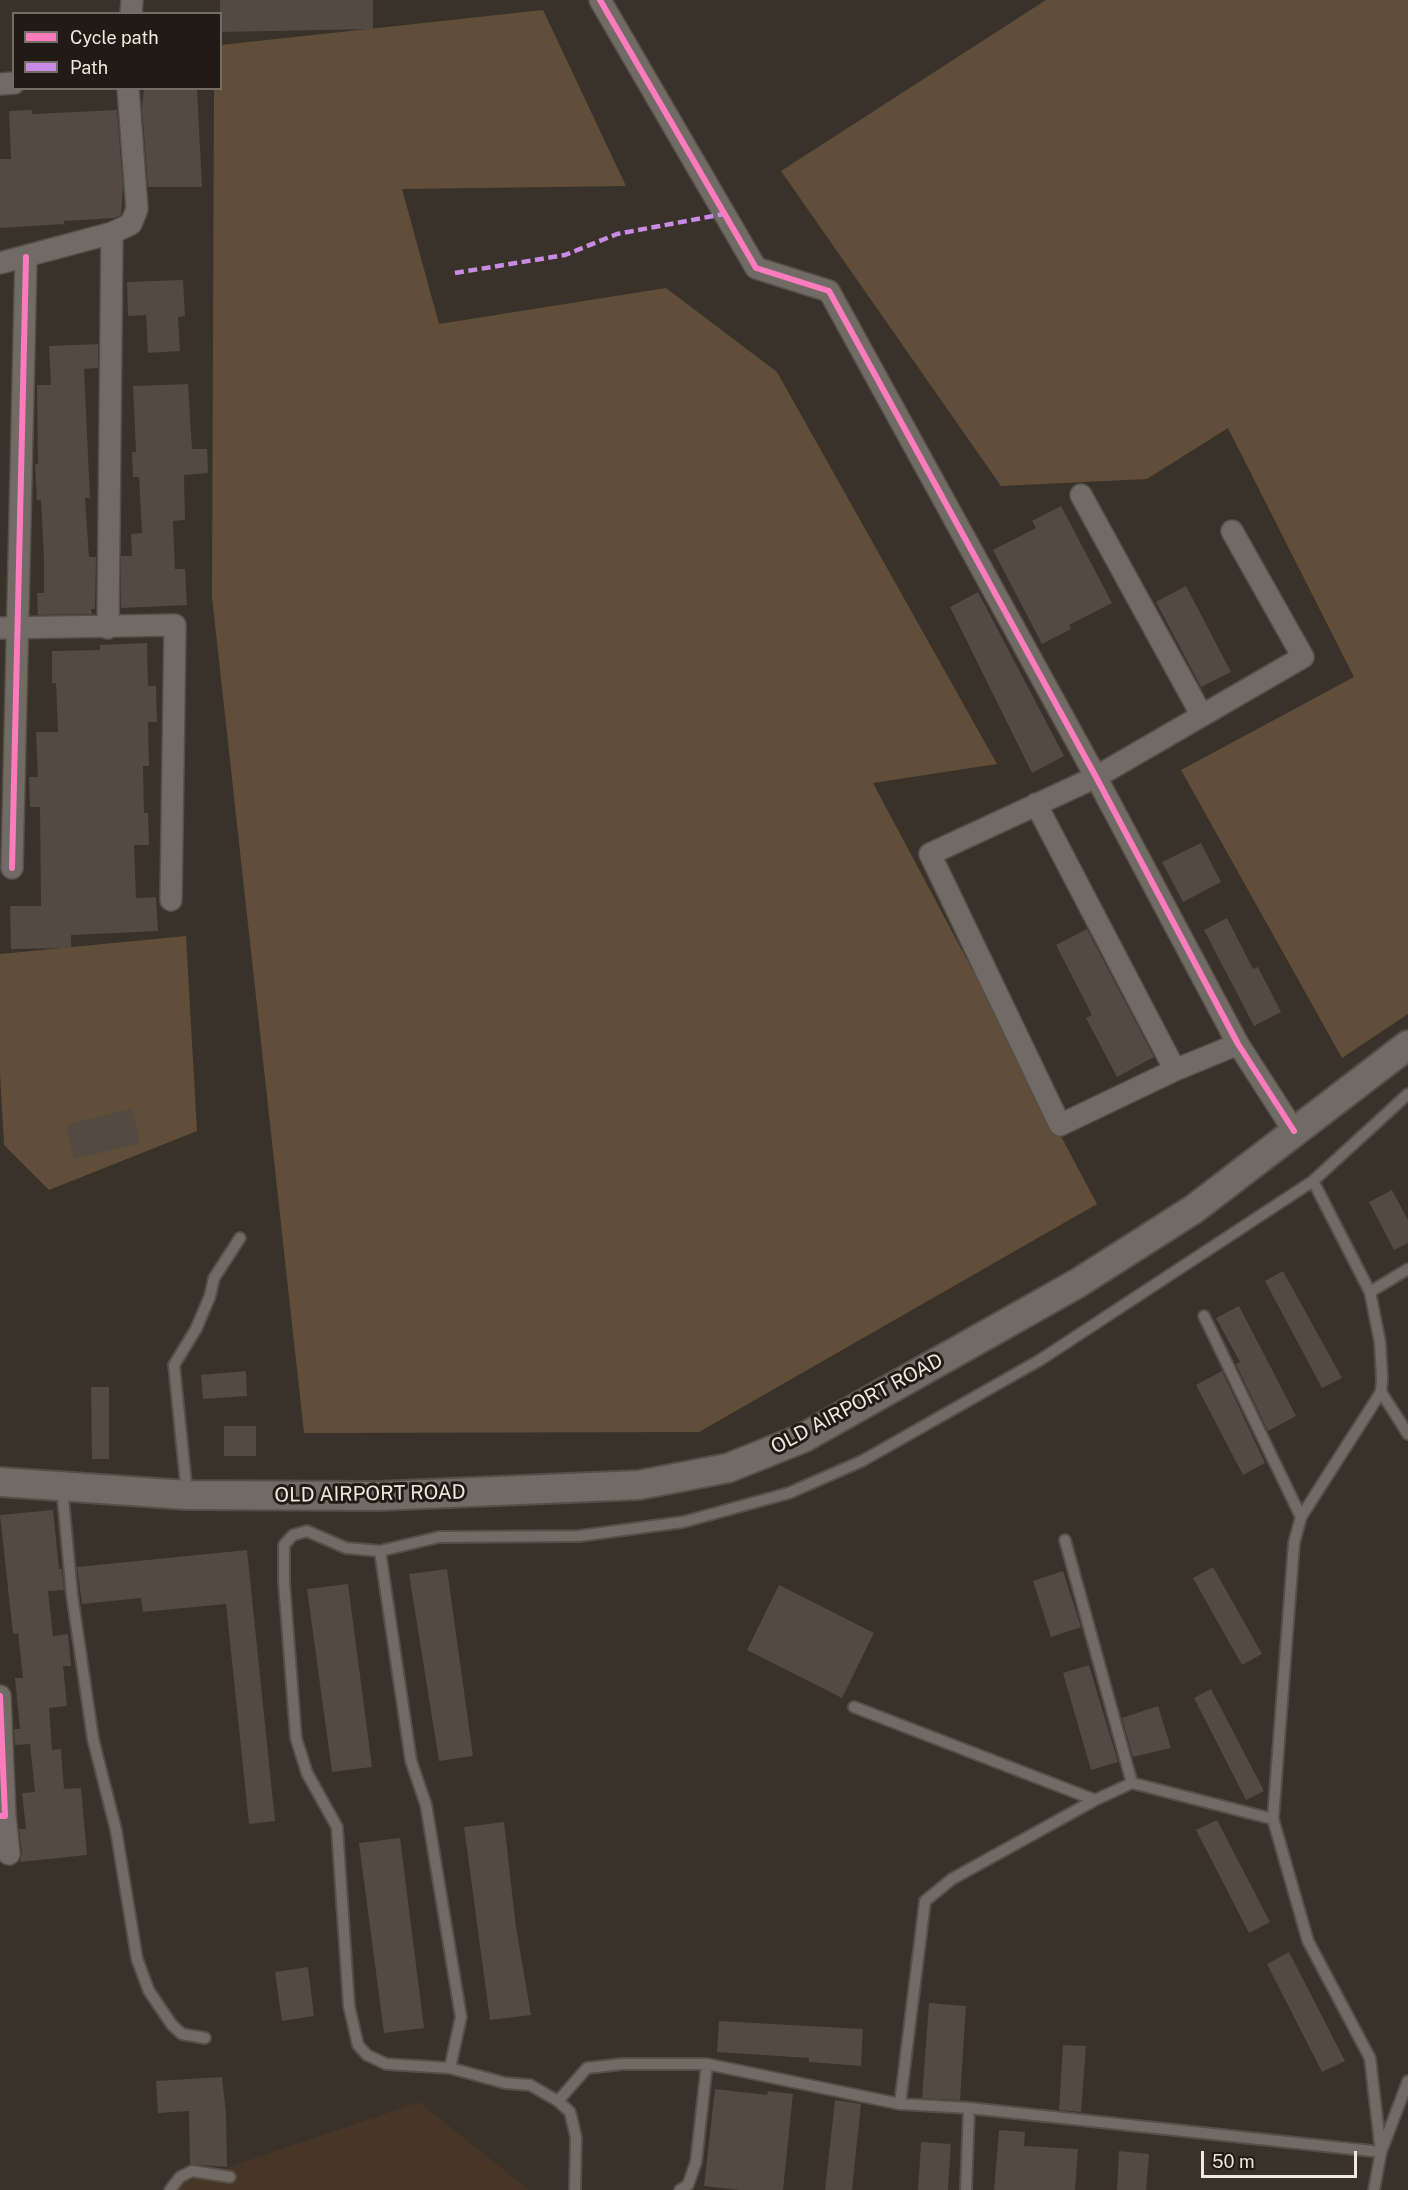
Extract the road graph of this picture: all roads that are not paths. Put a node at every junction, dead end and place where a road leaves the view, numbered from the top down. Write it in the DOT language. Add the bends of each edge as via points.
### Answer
graph roads {
  1 [pos="600,0"];
  2 [pos="128,90"];
  3 [pos="112,233"];
  4 [pos="26,257"];
  5 [pos="0,264"];
  6 [pos="1081,495"];
  7 [pos="1232,531"];
  8 [pos="9,628"];
  9 [pos="108,628"];
  10 [pos="1201,714"];
  11 [pos="1096,777"];
  12 [pos="1036,804"];
  13 [pos="12,868"];
  14 [pos="171,900"];
  15 [pos="1238,1044"];
  16 [pos="1408,1045"];
  17 [pos="1175,1070"];
  18 [pos="1408,1094"];
  19 [pos="1294,1131"];
  20 [pos="1313,1181"];
  21 [pos="240,1238"];
  22 [pos="1408,1269"];
  23 [pos="1370,1292"];
  24 [pos="1204,1316"];
  25 [pos="1382,1392"];
  26 [pos="1408,1434"];
  27 [pos="0,1482"];
  28 [pos="62,1488"];
  29 [pos="187,1495"];
  30 [pos="1301,1517"];
  31 [pos="1065,1540"];
  32 [pos="380,1551"];
  33 [pos="0,1696"];
  34 [pos="854,1707"];
  35 [pos="1132,1783"];
  36 [pos="1095,1800"];
  37 [pos="3,1816"];
  38 [pos="1274,1819"];
  39 [pos="9,1854"];
  40 [pos="205,2038"];
  41 [pos="708,2064"];
  42 [pos="450,2068"];
  43 [pos="1408,2081"];
  44 [pos="558,2101"];
  45 [pos="900,2104"];
  46 [pos="969,2109"];
  47 [pos="1381,2152"];
  48 [pos="230,2177"];
  49 [pos="170,2190"];
  50 [pos="575,2190"];
  51 [pos="680,2190"];
  52 [pos="966,2190"];
  53 [pos="1374,2190"];
  1 -- 11 [label="street" via="756,268 829,291"];
  2 -- 3 [label="street" via="137,209 131,224"];
  3 -- 4 [label="street"];
  3 -- 9 [label="street"];
  4 -- 5 [label="street"];
  4 -- 8 [label="street"];
  6 -- 10 [label="street"];
  7 -- 10 [label="street" via="1303,657"];
  8 -- 9 [label="street"];
  8 -- 13 [label="street"];
  9 -- 14 [label="street" via="175,625"];
  10 -- 11 [label="street"];
  11 -- 12 [label="street"];
  11 -- 15 [label="street"];
  12 -- 17 [label="street"];
  12 -- 17 [label="street" via="930,854 1060,1125"];
  15 -- 17 [label="street"];
  15 -- 19 [label="street"];
  16 -- 19 [label="main road, OLD AIRPORT ROAD"];
  18 -- 20 [label="lane"];
  19 -- 29 [label="main road, OLD AIRPORT ROAD" via="1194,1209 1078,1283 803,1438 728,1468 639,1485 378,1496"];
  20 -- 23 [label="lane"];
  20 -- 32 [label="lane" via="1040,1360 862,1461 789,1493 683,1522 579,1536 439,1537"];
  21 -- 29 [label="lane" via="214,1278 196,1329 174,1365"];
  22 -- 23 [label="lane"];
  23 -- 25 [label="lane" via="1380,1342"];
  24 -- 30 [label="lane"];
  25 -- 26 [label="lane"];
  25 -- 30 [label="lane"];
  27 -- 28 [label="main road, OLD AIRPORT ROAD"];
  28 -- 29 [label="main road, OLD AIRPORT ROAD"];
  28 -- 40 [label="lane" via="72,1595 93,1739 116,1830 137,1959 149,1990 172,2025 182,2034"];
  30 -- 38 [label="lane" via="1293,1543"];
  31 -- 35 [label="lane"];
  32 -- 42 [label="lane" via="411,1761 426,1805 461,2017"];
  32 -- 42 [label="lane" via="346,1548 307,1531 293,1535 284,1545 296,1738 307,1773 337,1827 349,2006 358,2045 367,2055 386,2064"];
  33 -- 37 [label="street"];
  34 -- 36 [label="lane"];
  35 -- 36 [label="lane"];
  35 -- 38 [label="lane"];
  36 -- 45 [label="lane" via="952,1879 925,1901"];
  37 -- 39 [label="street"];
  38 -- 47 [label="lane" via="1308,1941 1370,2058"];
  41 -- 44 [label="lane" via="587,2068"];
  41 -- 45 [label="lane"];
  41 -- 51 [label="lane" via="696,2162 688,2186"];
  42 -- 44 [label="lane" via="505,2083 530,2085"];
  43 -- 47 [label="lane"];
  44 -- 50 [label="lane" via="570,2112 576,2137"];
  45 -- 46 [label="lane"];
  46 -- 47 [label="lane"];
  46 -- 52 [label="lane"];
  47 -- 53 [label="lane"];
  48 -- 49 [label="lane" via="192,2171 180,2177"];
}
